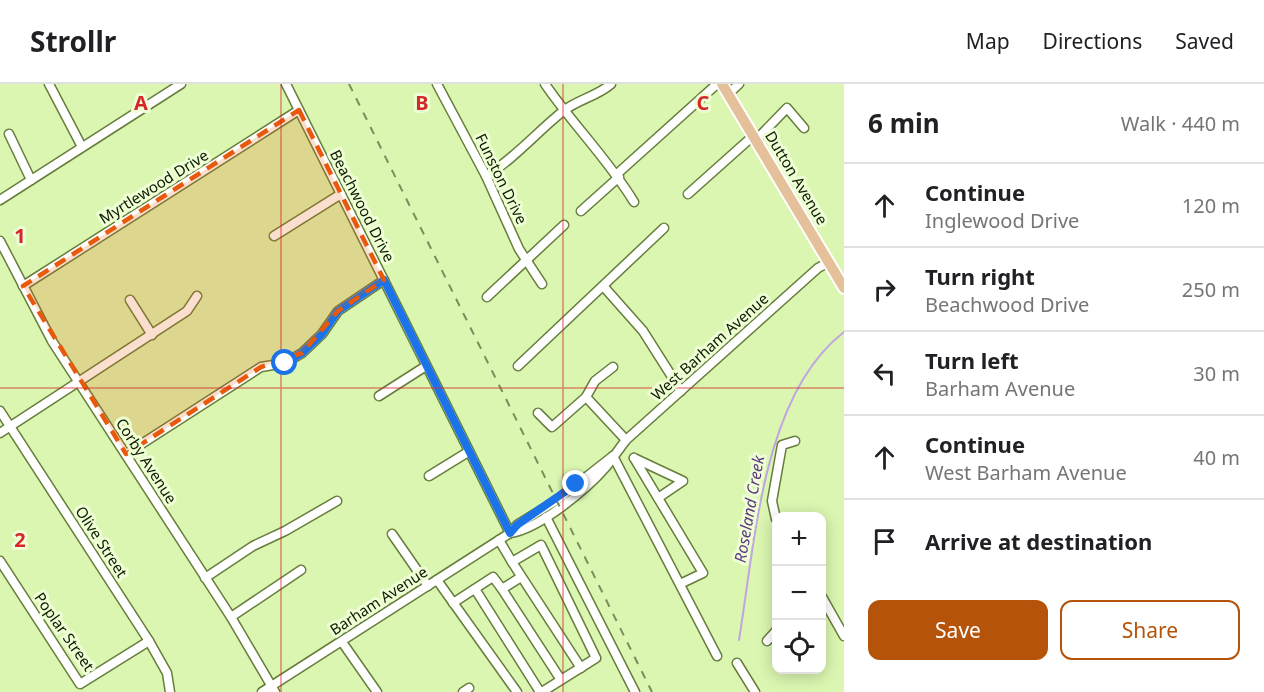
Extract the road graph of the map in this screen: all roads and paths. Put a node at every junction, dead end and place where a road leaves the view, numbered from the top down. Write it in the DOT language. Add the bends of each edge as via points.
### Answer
graph roads {
  1 [pos="49,84"];
  2 [pos="181,84"];
  3 [pos="286,84"];
  4 [pos="437,84"];
  5 [pos="544,84"];
  6 [pos="611,84"];
  7 [pos="720,84"];
  8 [pos="739,84"];
  9 [pos="728,94"];
  10 [pos="299,110"];
  11 [pos="564,111"];
  12 [pos="804,128"];
  13 [pos="9,134"];
  14 [pos="754,138"];
  15 [pos="82,147"];
  16 [pos="486,176"];
  17 [pos="618,176"];
  18 [pos="31,180"];
  19 [pos="341,194"];
  20 [pos="688,194"];
  21 [pos="0,200"];
  22 [pos="634,202"];
  23 [pos="581,211"];
  24 [pos="564,225"];
  25 [pos="664,228"];
  26 [pos="274,236"];
  27 [pos="0,241"];
  28 [pos="526,260"];
  29 [pos="829,262"];
  30 [pos="384,280"];
  31 [pos="542,284"];
  32 [pos="22,285"];
  33 [pos="604,287"];
  34 [pos="844,288"];
  35 [pos="197,296"];
  36 [pos="487,297"];
  37 [pos="130,300"];
  38 [pos="152,335"];
  39 [pos="426,366"];
  40 [pos="518,366"];
  41 [pos="613,368"];
  42 [pos="80,383"];
  43 [pos="681,391"];
  44 [pos="379,396"];
  45 [pos="586,397"];
  46 [pos="0,411"];
  47 [pos="538,413"];
  48 [pos="10,427"];
  49 [pos="0,433"];
  50 [pos="626,440"];
  51 [pos="795,441"];
  52 [pos="468,452"];
  53 [pos="126,454"];
  54 [pos="613,456"];
  55 [pos="429,476"];
  56 [pos="658,498"];
  57 [pos="337,501"];
  58 [pos="775,512"];
  59 [pos="544,514"];
  60 [pos="510,533"];
  61 [pos="392,534"];
  62 [pos="499,540"];
  63 [pos="0,561"];
  64 [pos="512,562"];
  65 [pos="301,570"];
  66 [pos="521,576"];
  67 [pos="205,578"];
  68 [pos="437,580"];
  69 [pos="680,584"];
  70 [pos="428,586"];
  71 [pos="475,589"];
  72 [pos="502,589"];
  73 [pos="453,603"];
  74 [pos="826,604"];
  75 [pos="231,618"];
  76 [pos="772,636"];
  77 [pos="844,636"];
  78 [pos="767,640"];
  79 [pos="149,641"];
  80 [pos="342,642"];
  81 [pos="717,656"];
  82 [pos="737,663"];
  83 [pos="581,668"];
  84 [pos="561,680"];
  85 [pos="274,689"];
  86 [pos="170,692"];
  87 [pos="262,692"];
  88 [pos="377,692"];
  89 [pos="518,692"];
  90 [pos="541,692"];
  91 [pos="635,692"];
  92 [pos="755,692"];
  1 -- 15 [label="street"];
  2 -- 15 [label="street"];
  3 -- 10 [label="street, Beachwood Drive"];
  4 -- 16 [label="street, Funston Drive"];
  5 -- 11 [label="street"];
  6 -- 11 [label="street" via="600,94 579,100"];
  7 -- 9 [label="main road, Dutton Avenue"];
  7 -- 17 [label="street"];
  8 -- 9 [label="street"];
  9 -- 14 [label="main road, Dutton Avenue"];
  10 -- 19 [label="street, Beachwood Drive"];
  10 -- 32 [label="street, Myrtlewood Drive"];
  11 -- 16 [label="street"];
  11 -- 17 [label="street"];
  12 -- 14 [label="street" via="787,108"];
  13 -- 18 [label="street"];
  14 -- 20 [label="street"];
  14 -- 29 [label="main road, Dutton Avenue"];
  15 -- 18 [label="street"];
  16 -- 28 [label="street, Funston Drive"];
  17 -- 22 [label="street"];
  17 -- 23 [label="street"];
  18 -- 21 [label="street"];
  19 -- 26 [label="street"];
  19 -- 30 [label="street, Beachwood Drive"];
  24 -- 28 [label="street"];
  25 -- 33 [label="street"];
  27 -- 32 [label="street, Corby Avenue"];
  28 -- 31 [label="street, Funston Drive"];
  28 -- 36 [label="street"];
  29 -- 34 [label="main road, Dutton Avenue"];
  29 -- 43 [label="street, West Barham Avenue"];
  30 -- 39 [label="street, Beachwood Drive"];
  30 -- 53 [label="street" via="338,311 302,353 285,363 261,367"];
  32 -- 42 [label="street, Corby Avenue"];
  33 -- 40 [label="street"];
  33 -- 43 [label="street" via="643,332"];
  35 -- 38 [label="street" via="187,311"];
  37 -- 38 [label="street"];
  38 -- 42 [label="street"];
  39 -- 44 [label="street"];
  39 -- 52 [label="street, Beachwood Drive"];
  41 -- 45 [label="street" via="595,381"];
  42 -- 48 [label="street"];
  42 -- 53 [label="street, Corby Avenue"];
  43 -- 50 [label="street, West Barham Avenue"];
  45 -- 47 [label="street" via="552,427"];
  45 -- 50 [label="street"];
  46 -- 48 [label="street, Olive Street"];
  48 -- 49 [label="street"];
  48 -- 79 [label="street, Olive Street"];
  50 -- 54 [label="street, West Barham Avenue"];
  51 -- 58 [label="street" via="782,446 772,501"];
  52 -- 55 [label="street"];
  52 -- 60 [label="street, Beachwood Drive"];
  53 -- 67 [label="street, Corby Avenue"];
  54 -- 59 [label="street, West Barham Avenue" via="582,489"];
  54 -- 69 [label="street"];
  56 -- 56 [label="street" via="652,488 634,458 682,481"];
  56 -- 69 [label="street" via="703,573"];
  57 -- 67 [label="street" via="253,546"];
  59 -- 60 [label="street, Barham Avenue" via="521,532"];
  59 -- 91 [label="street"];
  60 -- 62 [label="street, Barham Avenue"];
  61 -- 70 [label="street"];
  62 -- 64 [label="street"];
  62 -- 68 [label="street, Barham Avenue"];
  63 -- 79 [label="street, Poplar Street" via="80,684"];
  64 -- 66 [label="street"];
  64 -- 83 [label="street" via="541,546 596,658"];
  65 -- 75 [label="street"];
  66 -- 72 [label="street"];
  66 -- 83 [label="street"];
  67 -- 75 [label="street, Corby Avenue"];
  68 -- 70 [label="street, Barham Avenue"];
  68 -- 73 [label="street"];
  69 -- 81 [label="street"];
  70 -- 80 [label="street, Barham Avenue"];
  71 -- 72 [label="street" via="493,577"];
  71 -- 73 [label="street"];
  71 -- 90 [label="street"];
  72 -- 84 [label="street"];
  73 -- 89 [label="street"];
  74 -- 77 [label="street"];
  75 -- 85 [label="street, Corby Avenue"];
  76 -- 78 [label="street"];
  79 -- 86 [label="street, Olive Street" via="167,673"];
  80 -- 85 [label="street, Barham Avenue"];
  80 -- 88 [label="street"];
  82 -- 92 [label="street"];
  83 -- 84 [label="street"];
  84 -- 90 [label="street"];
  85 -- 87 [label="street, Barham Avenue"];
}
